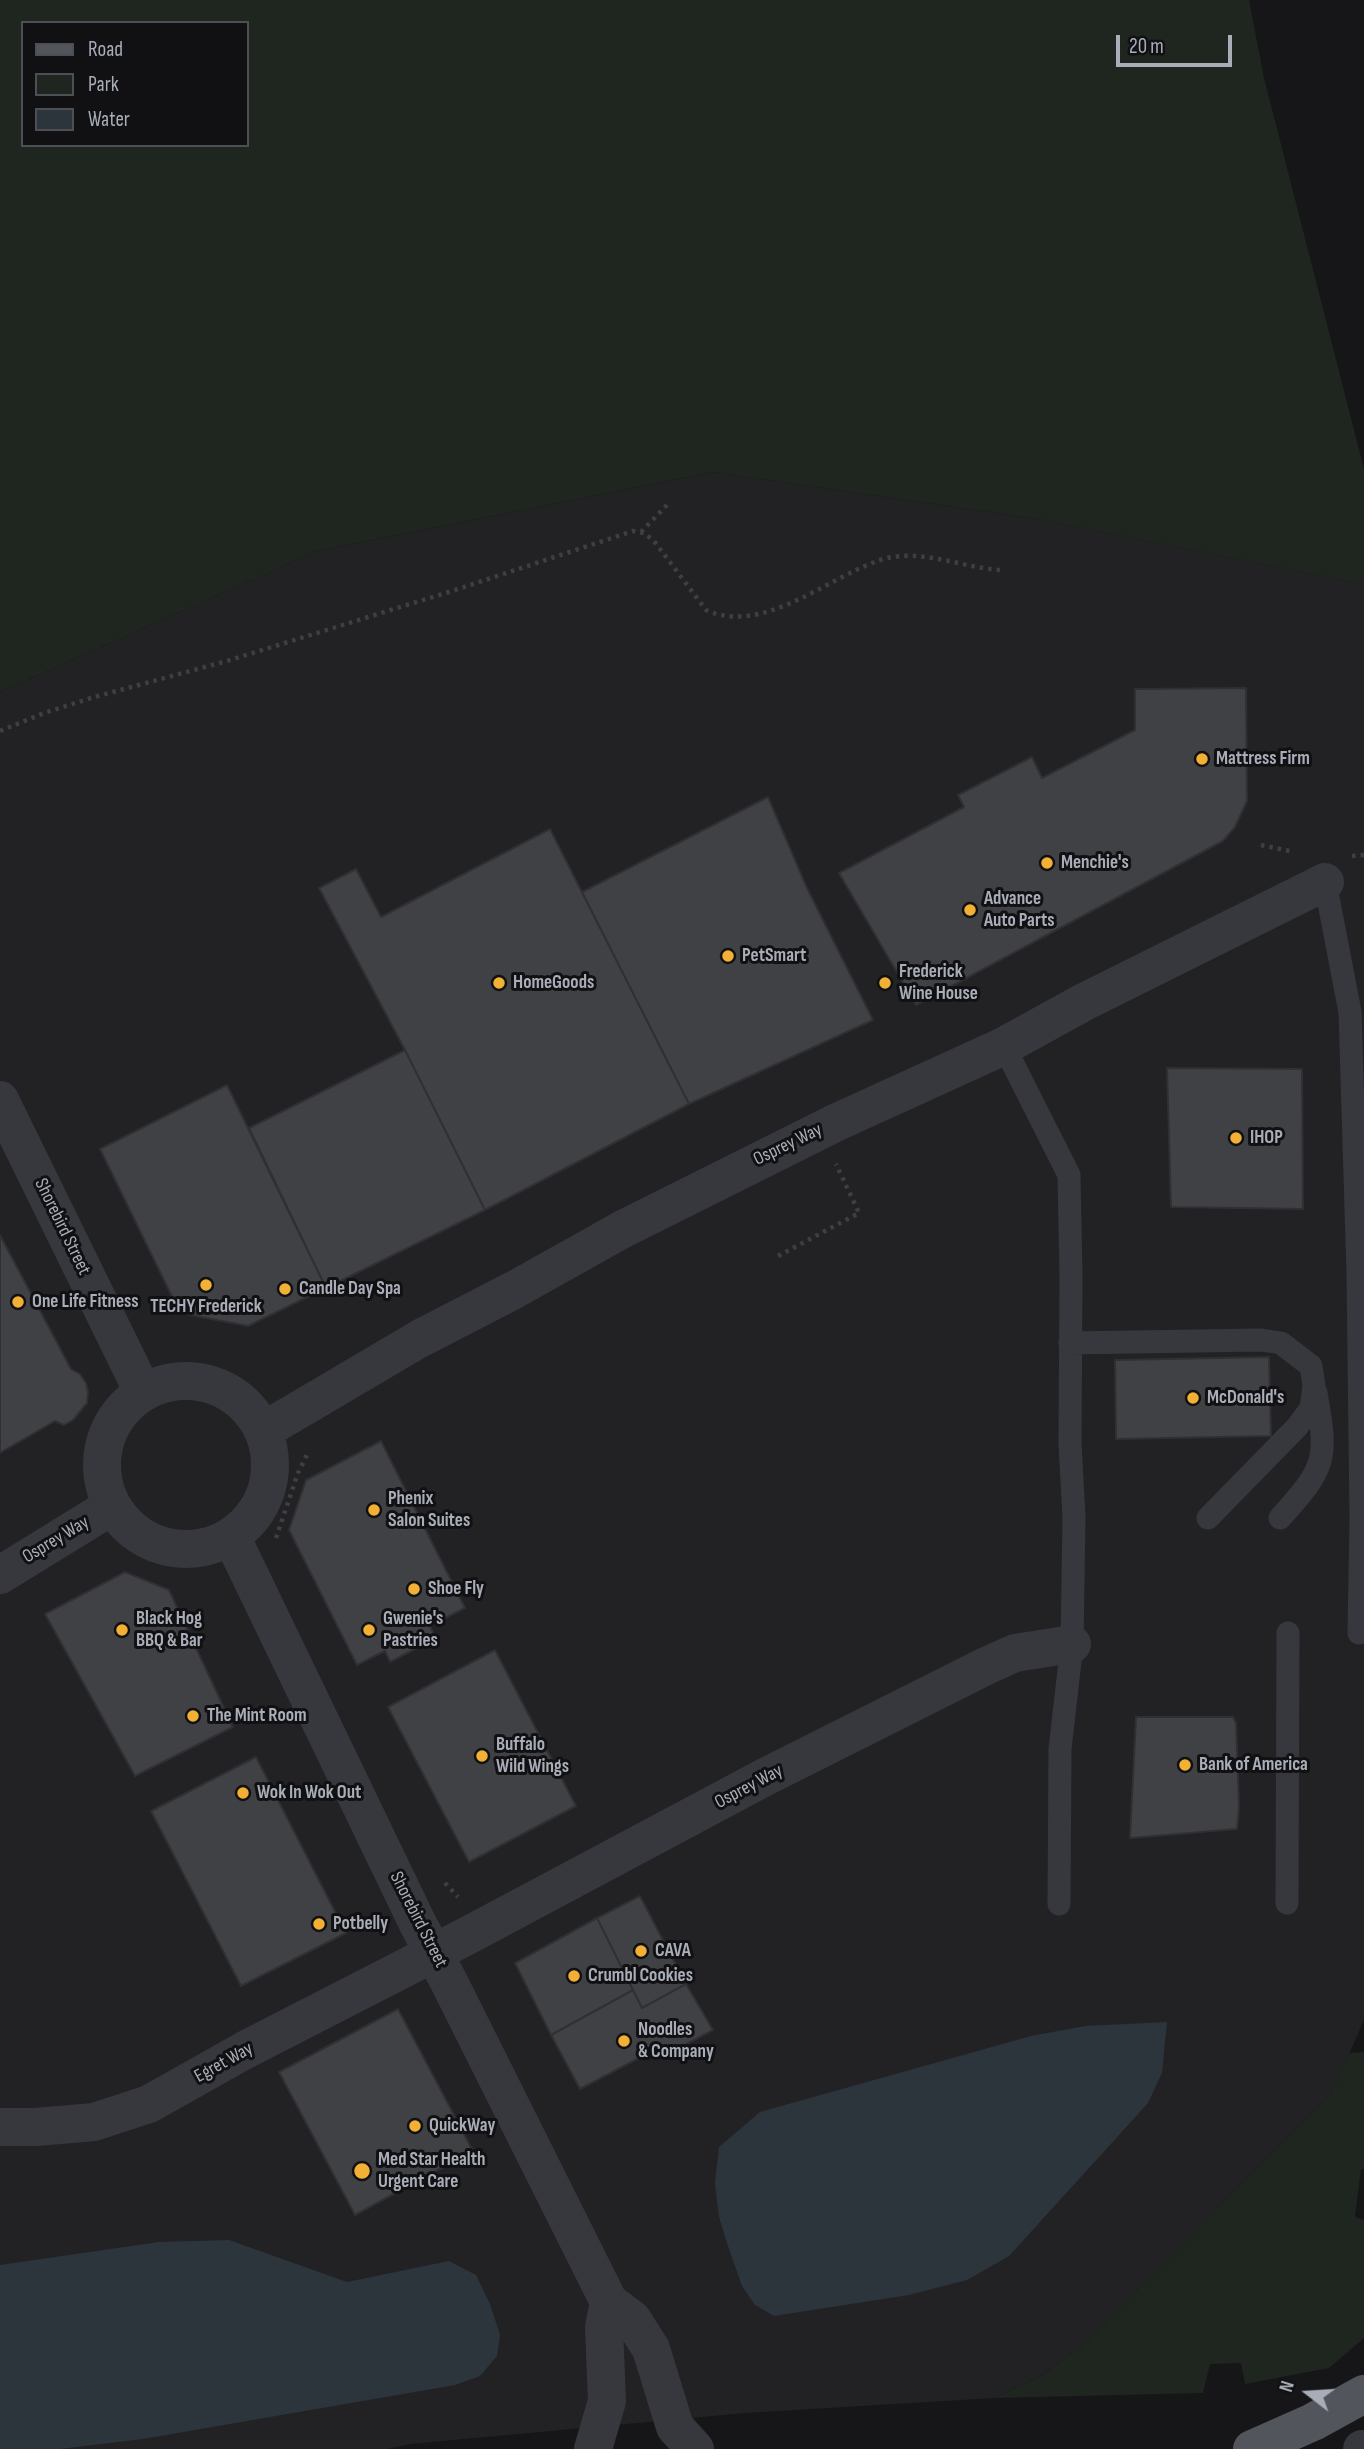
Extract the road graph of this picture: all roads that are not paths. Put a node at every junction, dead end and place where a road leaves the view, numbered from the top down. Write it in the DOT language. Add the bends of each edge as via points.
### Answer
graph roads {
  1 [pos="1314,868"];
  2 [pos="1003,1046"];
  3 [pos="0,1100"];
  4 [pos="1070,1343"];
  5 [pos="1314,1386"];
  6 [pos="143,1392"];
  7 [pos="263,1431"];
  8 [pos="112,1506"];
  9 [pos="1208,1518"];
  10 [pos="1279,1518"];
  11 [pos="231,1536"];
  12 [pos="0,1574"];
  13 [pos="1287,1633"];
  14 [pos="1359,1633"];
  15 [pos="1072,1644"];
  16 [pos="1287,1903"];
  17 [pos="1059,1904"];
  18 [pos="434,1952"];
  19 [pos="0,2127"];
  20 [pos="608,2302"];
  21 [pos="1364,2394"];
  22 [pos="593,2449"];
  23 [pos="695,2449"];
  24 [pos="1252,2449"];
  1 -- 2 [label="street, Osprey Way"];
  1 -- 14 [label="lane" via="1350,1012 1358,1273"];
  2 -- 4 [label="lane" via="1069,1175"];
  2 -- 7 [label="street, Osprey Way" via="819,1130 623,1229 419,1339"];
  3 -- 6 [label="street, Shorebird Street"];
  4 -- 5 [label="lane" via="1281,1343 1311,1366"];
  4 -- 15 [label="lane"];
  5 -- 9 [label="lane" via="1311,1408 1297,1427"];
  5 -- 10 [label="lane" via="1324,1436 1320,1464 1306,1489"];
  6 -- 7 [label="street" via="170,1382 198,1381 225,1390 248,1407"];
  6 -- 8 [label="street" via="123,1409 109,1430 102,1455 103,1482"];
  7 -- 11 [label="street" via="270,1460 266,1489 253,1516"];
  8 -- 11 [label="street" via="129,1528 152,1542 179,1549 206,1546"];
  8 -- 12 [label="street, Osprey Way"];
  11 -- 18 [label="street, Shorebird Street"];
  13 -- 16 [label="lane"];
  15 -- 17 [label="lane" via="1060,1749"];
  15 -- 18 [label="street, Osprey Way" via="1015,1653 986,1666"];
  18 -- 19 [label="street, Egret Way" via="149,2105 94,2122"];
  18 -- 20 [label="street, Shorebird Street"];
  20 -- 22 [label="street" via="604,2327 607,2401"];
  20 -- 23 [label="street, Shorebird Street" via="632,2319 651,2349 676,2427"];
  21 -- 24 [label="main road"];
}
